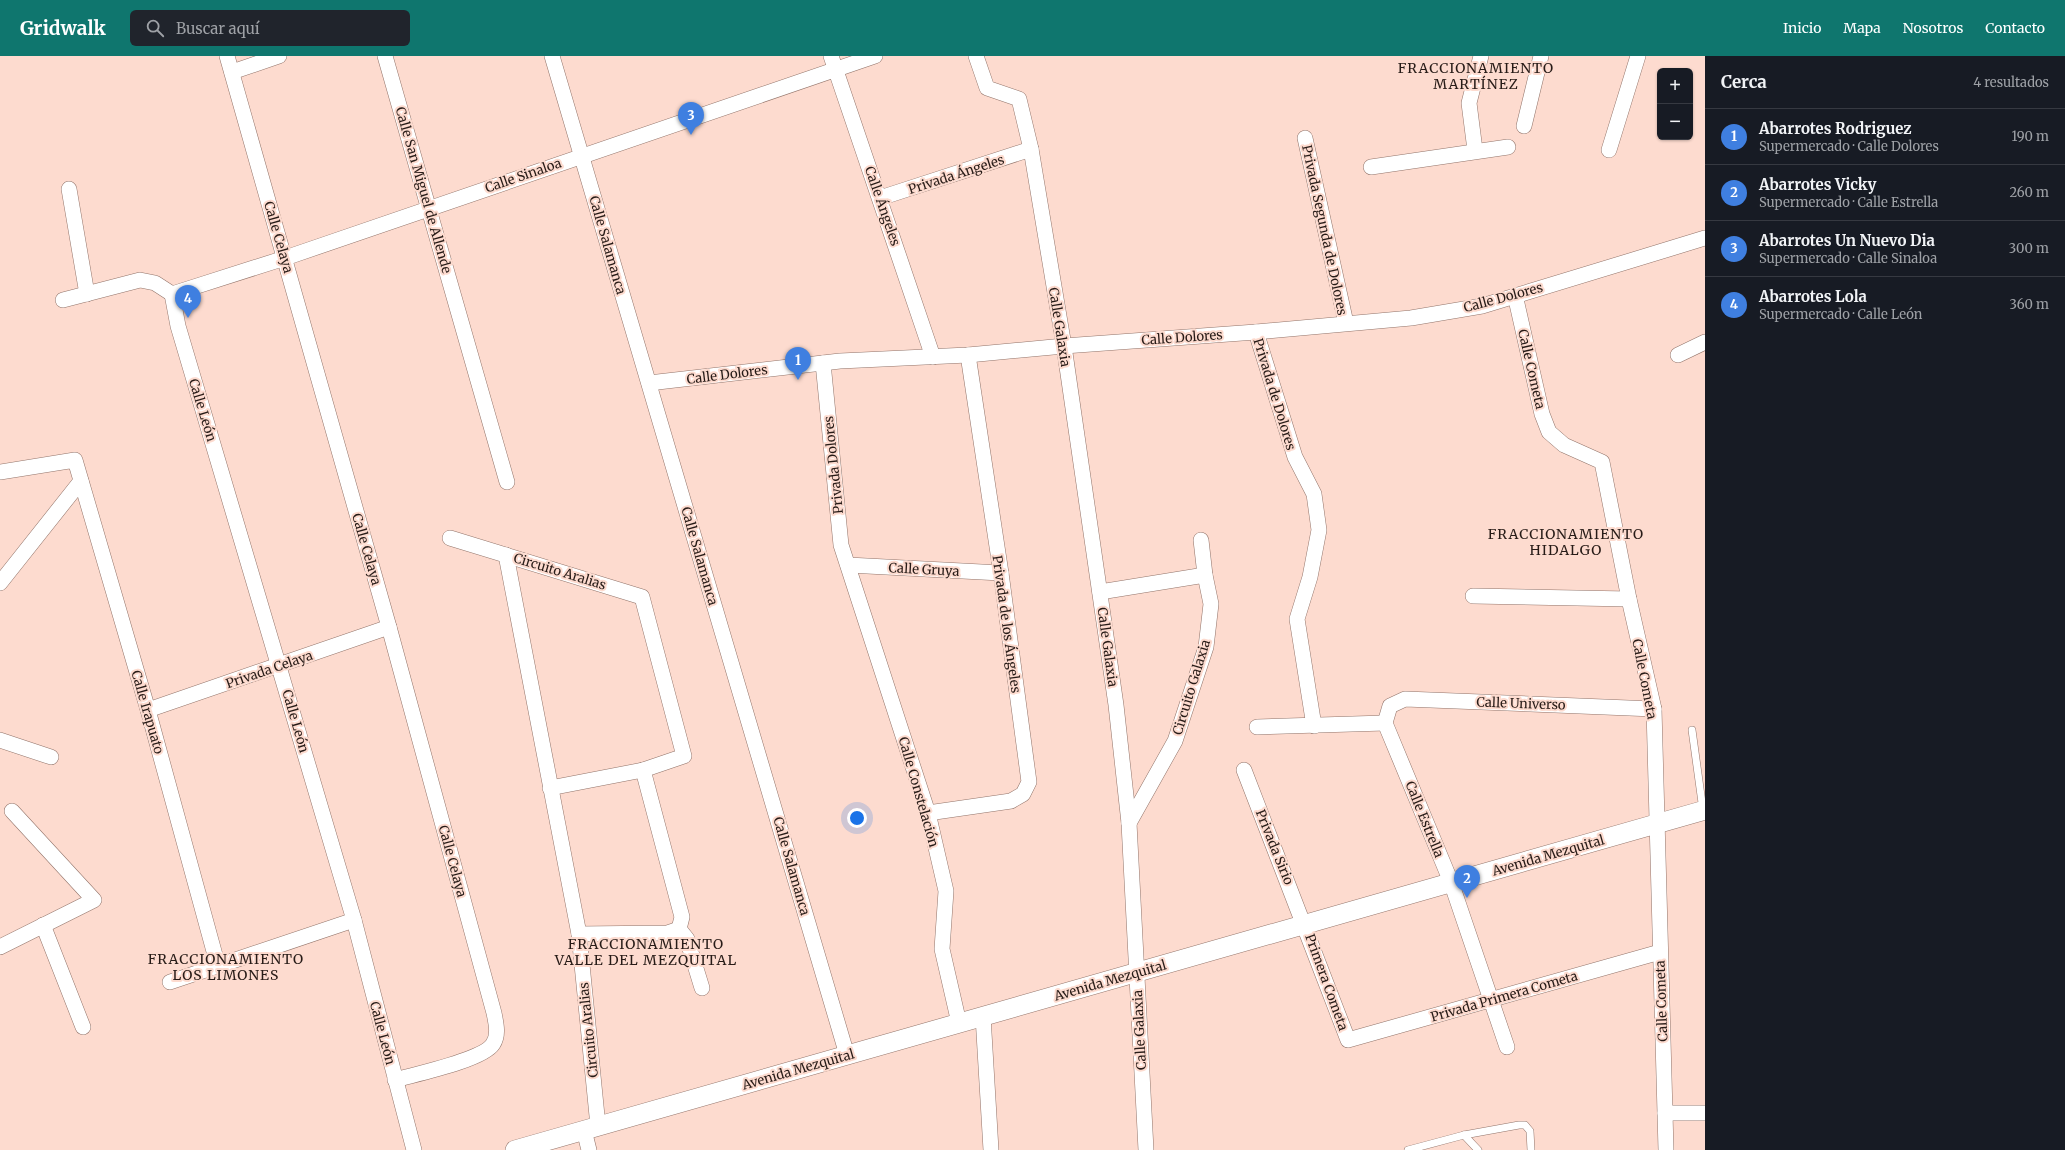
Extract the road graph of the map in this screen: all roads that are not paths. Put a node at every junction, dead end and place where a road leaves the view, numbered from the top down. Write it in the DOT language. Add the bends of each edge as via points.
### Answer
graph roads {
  1 [pos="227,56"];
  2 [pos="278,56"];
  3 [pos="385,56"];
  4 [pos="552,56"];
  5 [pos="874,56"];
  6 [pos="976,56"];
  7 [pos="1481,56"];
  8 [pos="1541,56"];
  9 [pos="1638,56"];
  10 [pos="834,63"];
  11 [pos="232,72"];
  12 [pos="1524,126"];
  13 [pos="1305,138"];
  14 [pos="1508,147"];
  15 [pos="1031,149"];
  16 [pos="1475,150"];
  17 [pos="1609,150"];
  18 [pos="582,155"];
  19 [pos="1370,167"];
  20 [pos="69,189"];
  21 [pos="880,198"];
  22 [pos="429,208"];
  23 [pos="1705,238"];
  24 [pos="285,258"];
  25 [pos="87,294"];
  26 [pos="172,294"];
  27 [pos="1515,295"];
  28 [pos="63,300"];
  29 [pos="1346,323"];
  30 [pos="1256,332"];
  31 [pos="1705,342"];
  32 [pos="1064,346"];
  33 [pos="968,355"];
  34 [pos="1678,355"];
  35 [pos="933,357"];
  36 [pos="823,363"];
  37 [pos="649,384"];
  38 [pos="0,472"];
  39 [pos="81,481"];
  40 [pos="507,482"];
  41 [pos="450,538"];
  42 [pos="1201,540"];
  43 [pos="506,555"];
  44 [pos="848,565"];
  45 [pos="1001,573"];
  46 [pos="1205,575"];
  47 [pos="0,583"];
  48 [pos="1100,592"];
  49 [pos="1473,596"];
  50 [pos="1629,599"];
  51 [pos="389,627"];
  52 [pos="279,665"];
  53 [pos="1654,709"];
  54 [pos="148,710"];
  55 [pos="1385,723"];
  56 [pos="1314,726"];
  57 [pos="1257,727"];
  58 [pos="1692,730"];
  59 [pos="0,740"];
  60 [pos="51,757"];
  61 [pos="643,770"];
  62 [pos="1244,770"];
  63 [pos="550,788"];
  64 [pos="1704,810"];
  65 [pos="12,811"];
  66 [pos="928,813"];
  67 [pos="1129,824"];
  68 [pos="1657,824"];
  69 [pos="1451,882"];
  70 [pos="354,920"];
  71 [pos="1305,924"];
  72 [pos="43,925"];
  73 [pos="679,929"];
  74 [pos="579,934"];
  75 [pos="0,947"];
  76 [pos="1660,952"];
  77 [pos="218,966"];
  78 [pos="1136,973"];
  79 [pos="170,982"];
  80 [pos="702,988"];
  81 [pos="1491,1000"];
  82 [pos="983,1016"];
  83 [pos="959,1023"];
  84 [pos="83,1027"];
  85 [pos="1348,1040"];
  86 [pos="1507,1047"];
  87 [pos="848,1055"];
  88 [pos="395,1080"];
  89 [pos="1665,1113"];
  90 [pos="1705,1113"];
  91 [pos="591,1128"];
  92 [pos="1464,1135"];
  93 [pos="414,1150"];
  94 [pos="515,1150"];
  95 [pos="589,1150"];
  96 [pos="992,1150"];
  97 [pos="1146,1150"];
  98 [pos="1408,1150"];
  99 [pos="1478,1150"];
  100 [pos="1531,1150"];
  101 [pos="1666,1150"];
  1 -- 11 [label="street, Calle Celaya"];
  2 -- 11 [label="street"];
  3 -- 22 [label="street, Calle San Miguel de Allende"];
  4 -- 18 [label="street, Calle Salamanca"];
  5 -- 10 [label="street, Calle Sinaloa"];
  6 -- 15 [label="street, Calle Galaxia" via="987,88 1020,99"];
  7 -- 16 [label="street" via="1468,103"];
  8 -- 12 [label="street"];
  9 -- 17 [label="street"];
  10 -- 18 [label="street, Calle Sinaloa"];
  10 -- 21 [label="street, Calle Ángeles"];
  11 -- 24 [label="street, Calle Celaya"];
  13 -- 29 [label="street, Privada Segunda de Dolores"];
  14 -- 16 [label="street"];
  15 -- 21 [label="street, Privada Ángeles"];
  15 -- 32 [label="street, Calle Galaxia"];
  16 -- 19 [label="street"];
  18 -- 22 [label="street, Calle Sinaloa"];
  18 -- 37 [label="street, Calle Salamanca"];
  20 -- 25 [label="street"];
  21 -- 35 [label="street, Calle Ángeles"];
  22 -- 24 [label="street, Calle Sinaloa"];
  22 -- 40 [label="street, Calle San Miguel de Allende"];
  23 -- 27 [label="street, Calle Dolores"];
  24 -- 26 [label="street, Calle Sinaloa"];
  24 -- 51 [label="street, Calle Celaya"];
  25 -- 26 [label="street" via="140,280 155,283"];
  25 -- 28 [label="street"];
  26 -- 52 [label="street, Calle León" via="178,326"];
  27 -- 29 [label="street, Calle Dolores" via="1482,306 1411,318"];
  27 -- 50 [label="street, Calle Cometa" via="1542,414 1549,432 1564,445 1602,462"];
  29 -- 30 [label="street, Calle Dolores"];
  30 -- 32 [label="street, Calle Dolores"];
  30 -- 56 [label="street, Privada de Dolores" via="1295,457 1314,494 1319,530 1310,577 1296,619"];
  31 -- 34 [label="street"];
  32 -- 33 [label="street, Calle Dolores"];
  32 -- 48 [label="street, Calle Galaxia"];
  33 -- 35 [label="street, Calle Dolores"];
  33 -- 45 [label="street, Privada de los Ángeles"];
  35 -- 36 [label="street, Calle Dolores"];
  36 -- 37 [label="street, Calle Dolores"];
  36 -- 44 [label="street, Privada Dolores" via="841,545"];
  37 -- 87 [label="street, Calle Salamanca"];
  38 -- 39 [label="street, Calle Irapuato" via="75,460"];
  39 -- 47 [label="street"];
  39 -- 54 [label="street, Calle Irapuato"];
  41 -- 43 [label="street"];
  42 -- 46 [label="street, Circuito Galaxia"];
  43 -- 61 [label="street, Circuito Aralias" via="642,597 684,756"];
  43 -- 63 [label="street, Circuito Aralias"];
  44 -- 45 [label="street, Calle Gruya"];
  44 -- 66 [label="street, Calle Constelación"];
  45 -- 66 [label="street, Privada de los Ángeles" via="1029,782 1023,794 1011,801"];
  46 -- 48 [label="street"];
  46 -- 67 [label="street, Circuito Galaxia" via="1211,604 1206,647 1175,741"];
  48 -- 67 [label="street, Calle Galaxia"];
  49 -- 50 [label="street"];
  50 -- 53 [label="street, Calle Cometa"];
  51 -- 52 [label="street, Privada Celaya"];
  51 -- 88 [label="street, Calle Celaya" via="494,1013 497,1033 494,1044 481,1055"];
  52 -- 54 [label="street, Privada Celaya"];
  52 -- 70 [label="street, Calle León"];
  53 -- 55 [label="street, Calle Universo" via="1405,699 1390,706"];
  53 -- 68 [label="street, Calle Cometa"];
  54 -- 77 [label="street, Calle Irapuato"];
  55 -- 56 [label="street"];
  55 -- 69 [label="street, Calle Estrella"];
  56 -- 57 [label="street"];
  58 -- 64 [label="lane"];
  59 -- 60 [label="street"];
  61 -- 63 [label="street, Circuito Aralias"];
  61 -- 73 [label="street" via="682,917"];
  62 -- 71 [label="street, Privada Sirio"];
  63 -- 74 [label="street, Circuito Aralias"];
  64 -- 68 [label="street, Avenida Mezquital"];
  65 -- 72 [label="street" via="94,900"];
  66 -- 83 [label="street, Calle Constelación" via="946,891 942,949"];
  67 -- 78 [label="street, Calle Galaxia"];
  68 -- 69 [label="street, Avenida Mezquital"];
  68 -- 76 [label="street, Calle Cometa"];
  69 -- 71 [label="street, Avenida Mezquital"];
  69 -- 81 [label="street, Calle Estrella"];
  70 -- 77 [label="street"];
  70 -- 88 [label="street, Calle León"];
  71 -- 78 [label="street, Avenida Mezquital"];
  71 -- 85 [label="street, Primera Cometa"];
  72 -- 75 [label="street"];
  72 -- 84 [label="street"];
  73 -- 74 [label="street" via="667,933"];
  73 -- 80 [label="street" via="687,939"];
  74 -- 91 [label="street, Circuito Aralias"];
  76 -- 81 [label="street, Privada Primera Cometa"];
  76 -- 89 [label="street, Calle Cometa"];
  77 -- 79 [label="street"];
  78 -- 82 [label="street, Avenida Mezquital"];
  78 -- 97 [label="street, Calle Galaxia"];
  81 -- 85 [label="street, Privada Primera Cometa"];
  81 -- 86 [label="street, Calle Estrella"];
  82 -- 83 [label="street, Avenida Mezquital"];
  82 -- 96 [label="street"];
  83 -- 87 [label="street, Avenida Mezquital"];
  87 -- 91 [label="street, Avenida Mezquital"];
  88 -- 93 [label="street, Calle León"];
  89 -- 90 [label="street"];
  89 -- 101 [label="street, Calle Cometa"];
  91 -- 94 [label="street, Avenida Mezquital"];
  91 -- 95 [label="street, Circuito Aralias"];
  92 -- 98 [label="lane"];
  92 -- 99 [label="lane"];
  92 -- 100 [label="lane" via="1525,1125 1530,1131"];
}
